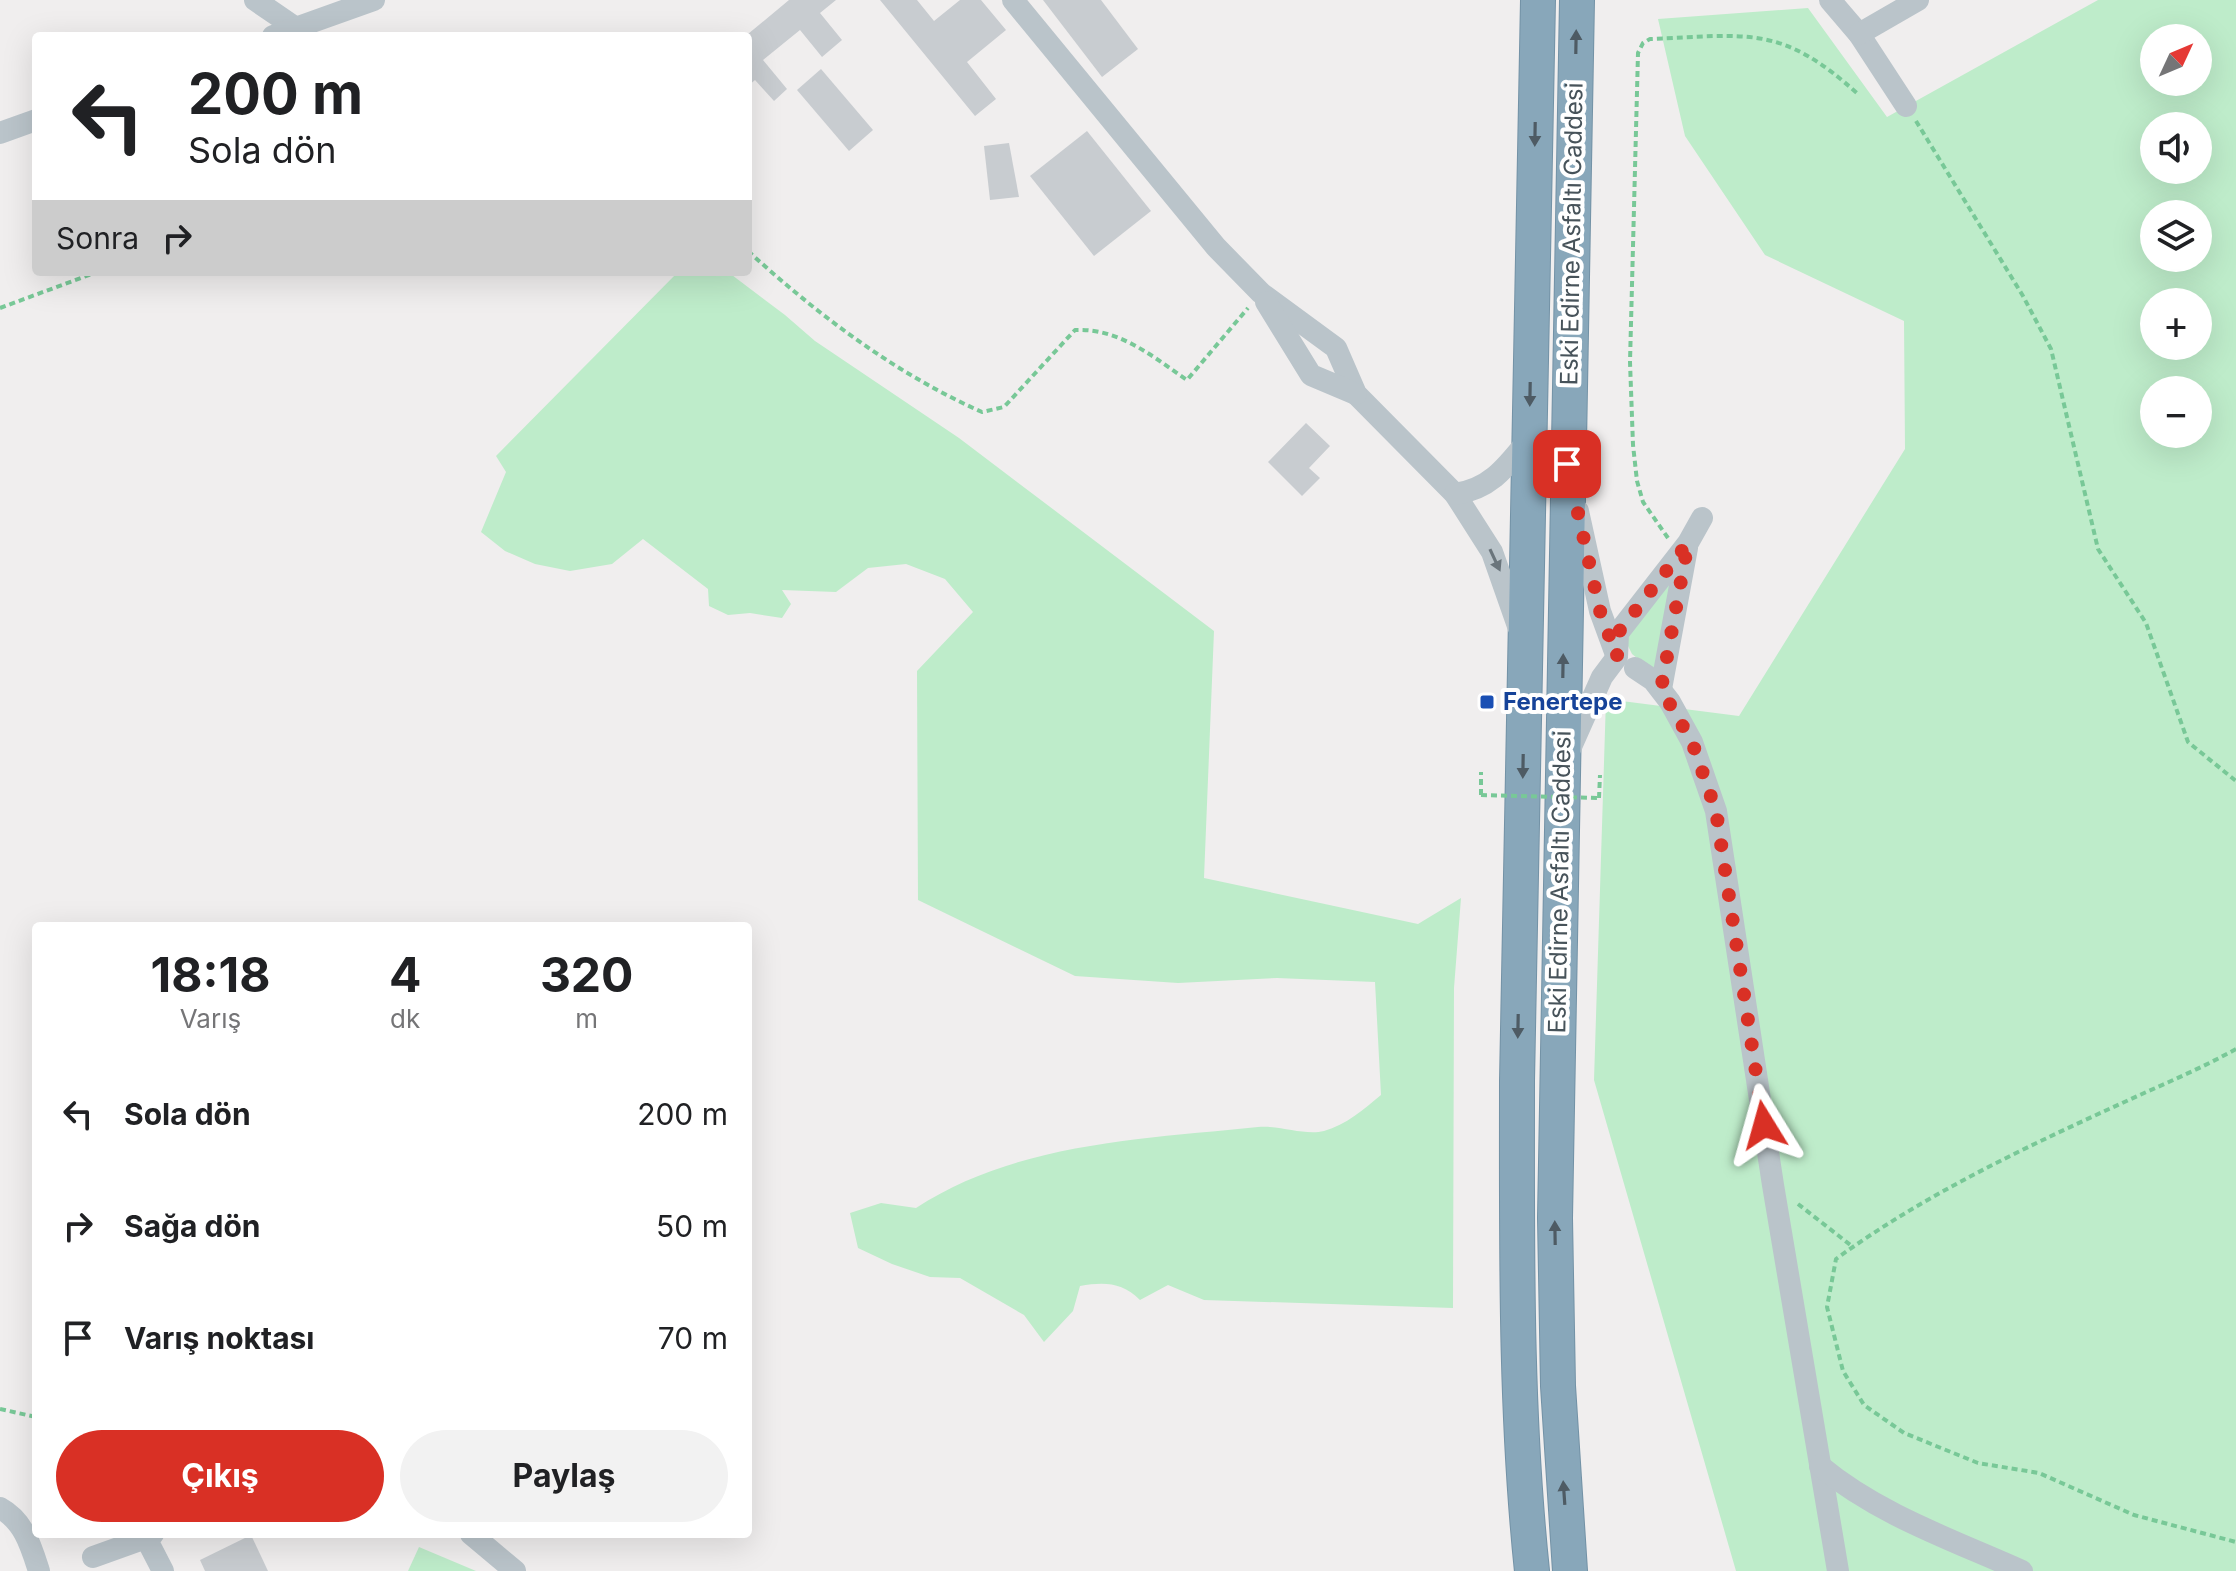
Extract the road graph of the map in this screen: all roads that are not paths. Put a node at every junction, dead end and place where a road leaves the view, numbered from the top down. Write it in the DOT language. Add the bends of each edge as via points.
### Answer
graph roads {
  1 [pos="255,0"];
  2 [pos="374,0"];
  3 [pos="1013,0"];
  4 [pos="1538,0"];
  5 [pos="1577,0"];
  6 [pos="1830,0"];
  7 [pos="1918,0"];
  8 [pos="296,28"];
  9 [pos="284,32"];
  10 [pos="1859,34"];
  11 [pos="1906,106"];
  12 [pos="32,121"];
  13 [pos="0,133"];
  14 [pos="1261,293"];
  15 [pos="1356,394"];
  16 [pos="1529,439"];
  17 [pos="1567,464"];
  18 [pos="1455,494"];
  19 [pos="1702,518"];
  20 [pos="1684,547"];
  21 [pos="1525,659"];
  22 [pos="1626,662"];
  23 [pos="1661,689"];
  24 [pos="1562,769"];
  25 [pos="1820,1466"];
  26 [pos="0,1508"];
  27 [pos="145,1538"];
  28 [pos="151,1538"];
  29 [pos="476,1538"];
  30 [pos="93,1557"];
  31 [pos="39,1571"];
  32 [pos="163,1571"];
  33 [pos="515,1571"];
  34 [pos="1532,1571"];
  35 [pos="1570,1571"];
  36 [pos="1838,1571"];
  37 [pos="2022,1571"];
  1 -- 8 [label="lane"];
  2 -- 8 [label="lane"];
  3 -- 14 [label="lane" via="1216,247"];
  4 -- 16 [label="highway, Eski Edirne Asfaltı Caddesi, one-way"];
  17 -- 5 [label="highway, Eski Edirne Asfaltı Caddesi, one-way"];
  6 -- 10 [label="lane"];
  7 -- 10 [label="lane"];
  8 -- 9 [label="lane"];
  10 -- 11 [label="lane"];
  12 -- 13 [label="lane"];
  14 -- 15 [label="lane" via="1336,348"];
  14 -- 15 [label="lane" via="1311,375"];
  15 -- 18 [label="lane"];
  16 -- 18 [label="lane" via="1494,478 1476,491"];
  16 -- 21 [label="highway, Eski Edirne Asfaltı Caddesi"];
  17 -- 22 [label="lane" via="1600,611"];
  24 -- 17 [label="highway, Eski Edirne Asfaltı Caddesi, one-way"];
  18 -- 21 [label="lane, one-way" via="1482,532 1501,573"];
  19 -- 20 [label="lane"];
  20 -- 22 [label="lane" via="1618,633"];
  20 -- 23 [label="lane"];
  21 -- 34 [label="highway, Eski Edirne Asfaltı Caddesi, one-way" via="1517,1251"];
  22 -- 23 [label="lane"];
  22 -- 24 [label="lane" via="1593,694"];
  23 -- 25 [label="lane" via="1692,742 1716,811"];
  35 -- 24 [label="highway, Eski Edirne Asfaltı Caddesi, one-way" via="1558,1386 1555,1218"];
  25 -- 36 [label="lane"];
  25 -- 37 [label="lane" via="1882,1509"];
  26 -- 31 [label="lane" via="23,1529"];
  27 -- 30 [label="lane"];
  28 -- 32 [label="lane"];
  29 -- 33 [label="lane"];
}
